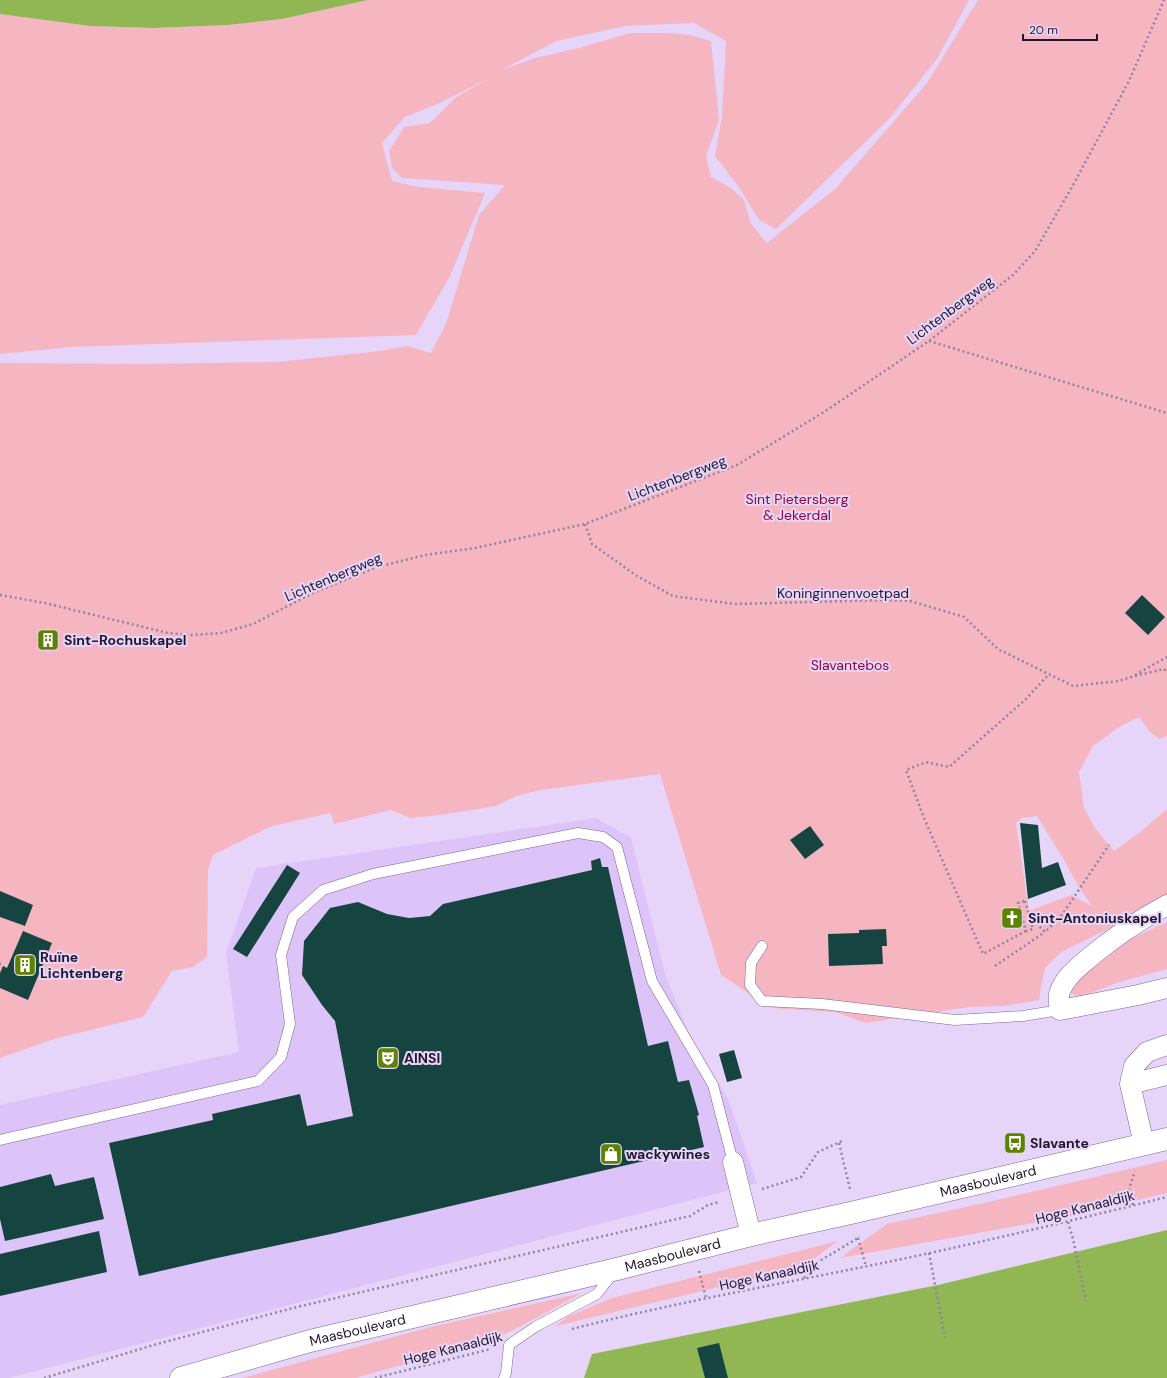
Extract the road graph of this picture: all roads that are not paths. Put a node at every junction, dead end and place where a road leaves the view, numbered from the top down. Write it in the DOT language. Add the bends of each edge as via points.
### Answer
graph roads {
  1 [pos="1167,905"];
  2 [pos="762,946"];
  3 [pos="1167,988"];
  4 [pos="1060,1010"];
  5 [pos="1167,1045"];
  6 [pos="1167,1075"];
  7 [pos="1130,1084"];
  8 [pos="1167,1139"];
  9 [pos="0,1140"];
  10 [pos="1144,1144"];
  11 [pos="733,1162"];
  12 [pos="751,1235"];
  13 [pos="617,1269"];
  14 [pos="181,1378"];
  15 [pos="504,1378"];
  1 -- 4 [label="street" via="1108,942 1072,973 1060,989"];
  2 -- 4 [label="lane" via="751,963 750,985 762,1001 822,1004 954,1020 1023,1016"];
  3 -- 4 [label="street"];
  5 -- 7 [label="street" via="1147,1052 1134,1066"];
  6 -- 7 [label="street"];
  7 -- 10 [label="street"];
  8 -- 10 [label="street, Maasboulevard"];
  9 -- 11 [label="lane" via="258,1081 281,1057 290,1024 281,954 293,917 323,890 373,874 578,833 603,837 617,847 652,981 713,1086"];
  10 -- 12 [label="street, Maasboulevard"];
  11 -- 12 [label="street"];
  12 -- 13 [label="street, Maasboulevard"];
  13 -- 14 [label="street, Maasboulevard" via="310,1341"];
  13 -- 15 [label="lane" via="597,1294 535,1327 509,1345"];
}
